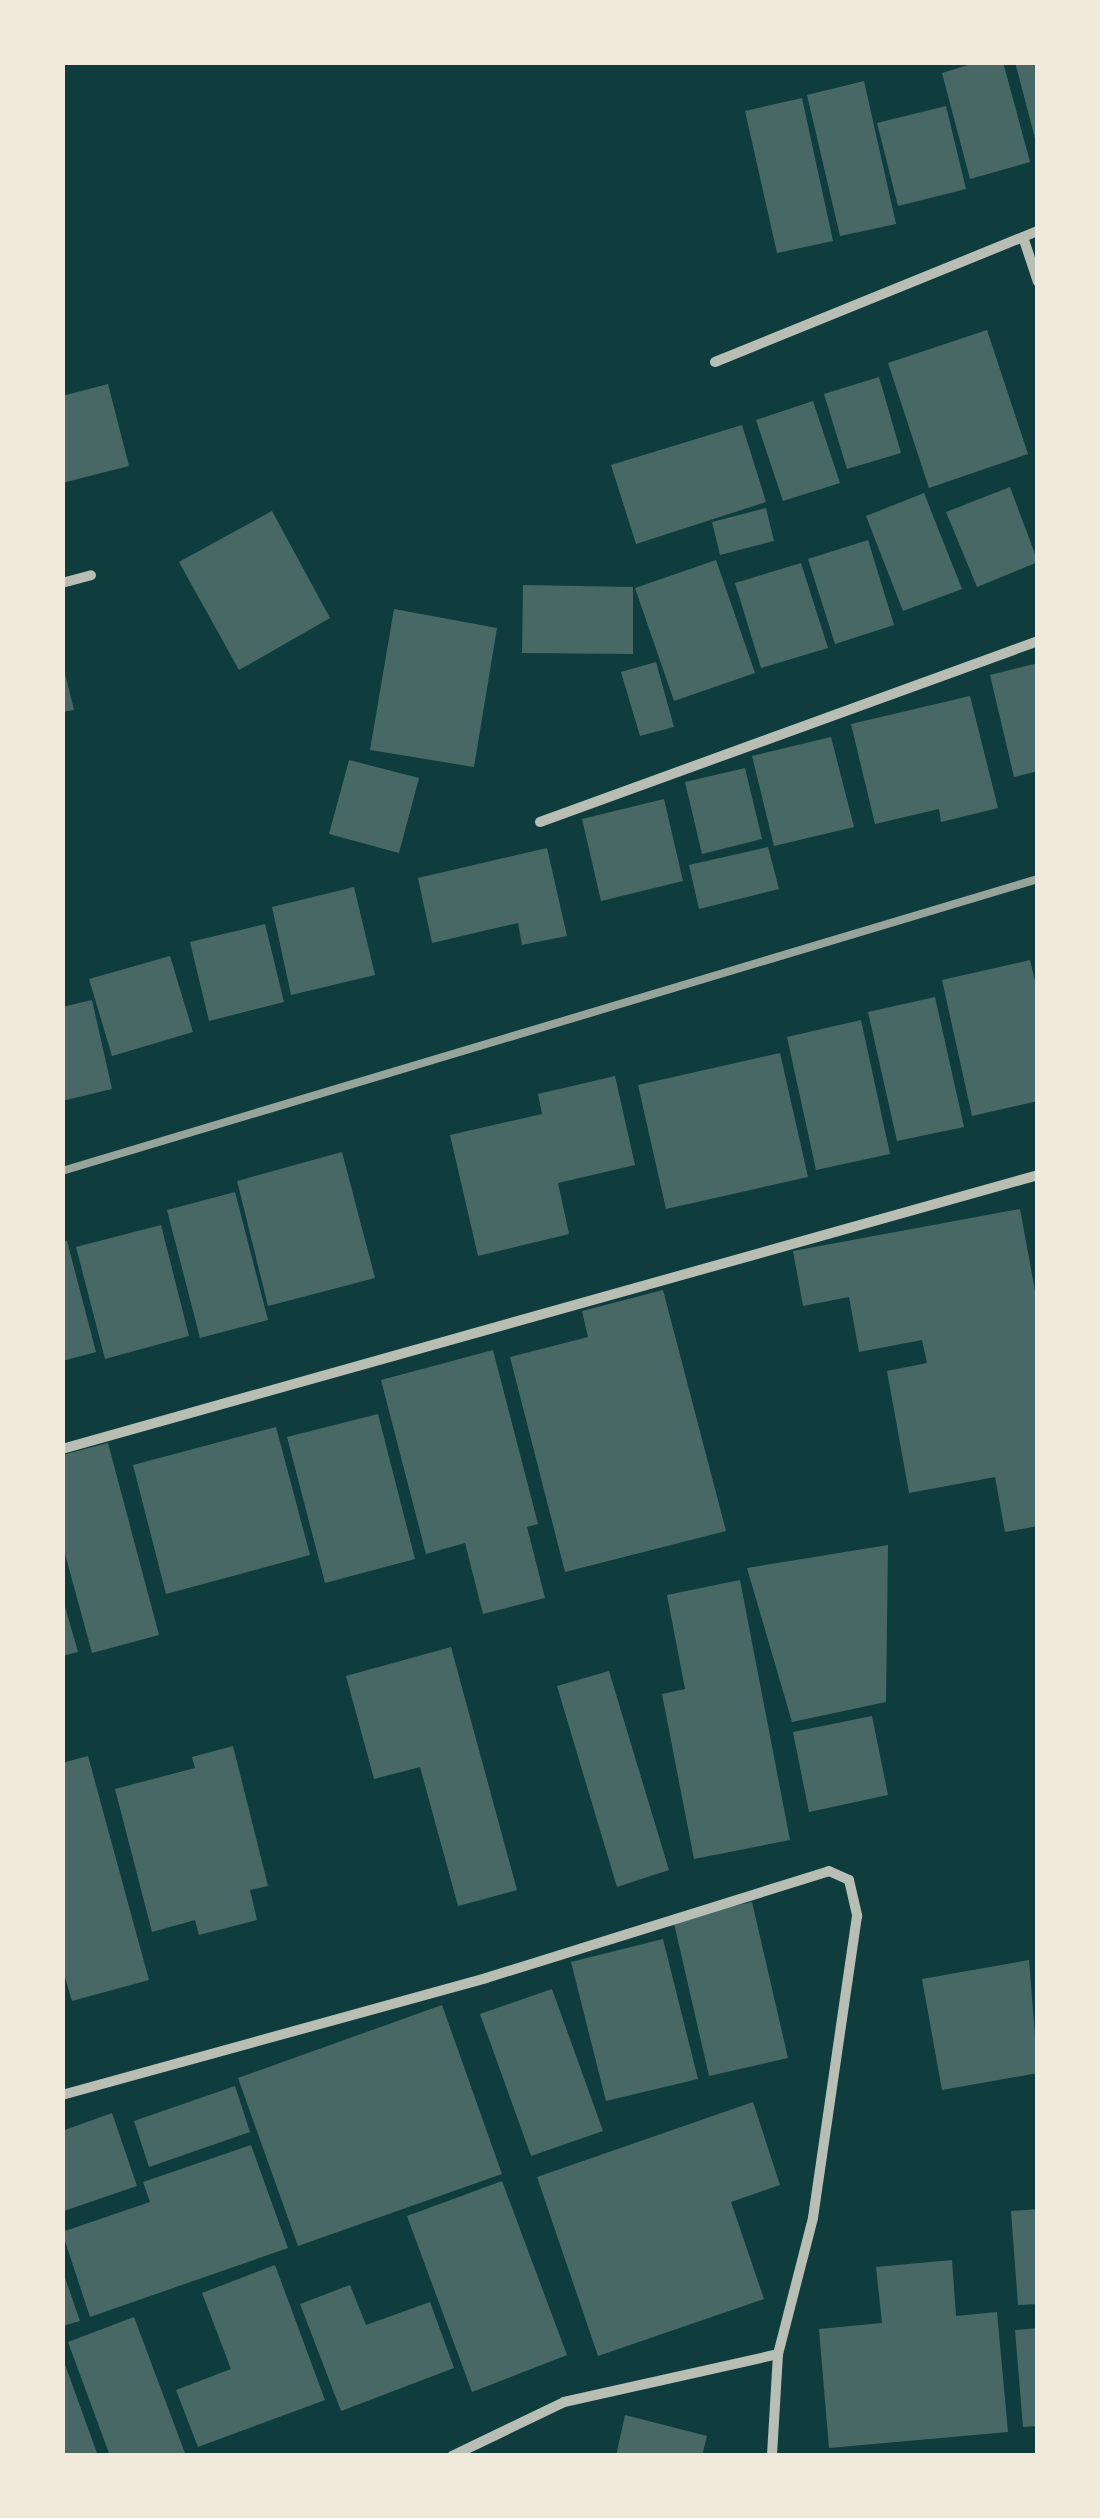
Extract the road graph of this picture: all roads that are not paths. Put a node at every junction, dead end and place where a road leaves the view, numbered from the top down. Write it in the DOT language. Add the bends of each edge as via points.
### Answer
graph roads {
  1 [pos="1038,232"];
  2 [pos="1023,237"];
  3 [pos="1038,282"];
  4 [pos="715,362"];
  5 [pos="91,575"];
  6 [pos="62,583"];
  7 [pos="1038,642"];
  8 [pos="540,822"];
  9 [pos="1038,1175"];
  10 [pos="62,1449"];
  11 [pos="62,2095"];
  12 [pos="778,2354"];
  13 [pos="452,2456"];
  14 [pos="772,2456"];
  1 -- 2 [label="street"];
  2 -- 3 [label="street"];
  2 -- 4 [label="street"];
  5 -- 6 [label="street"];
  7 -- 8 [label="street"];
  9 -- 10 [label="street"];
  11 -- 12 [label="street" via="486,1978 829,1871 857,1892 857,1916 813,2218"];
  12 -- 13 [label="street" via="564,2402"];
  12 -- 14 [label="street"];
}
